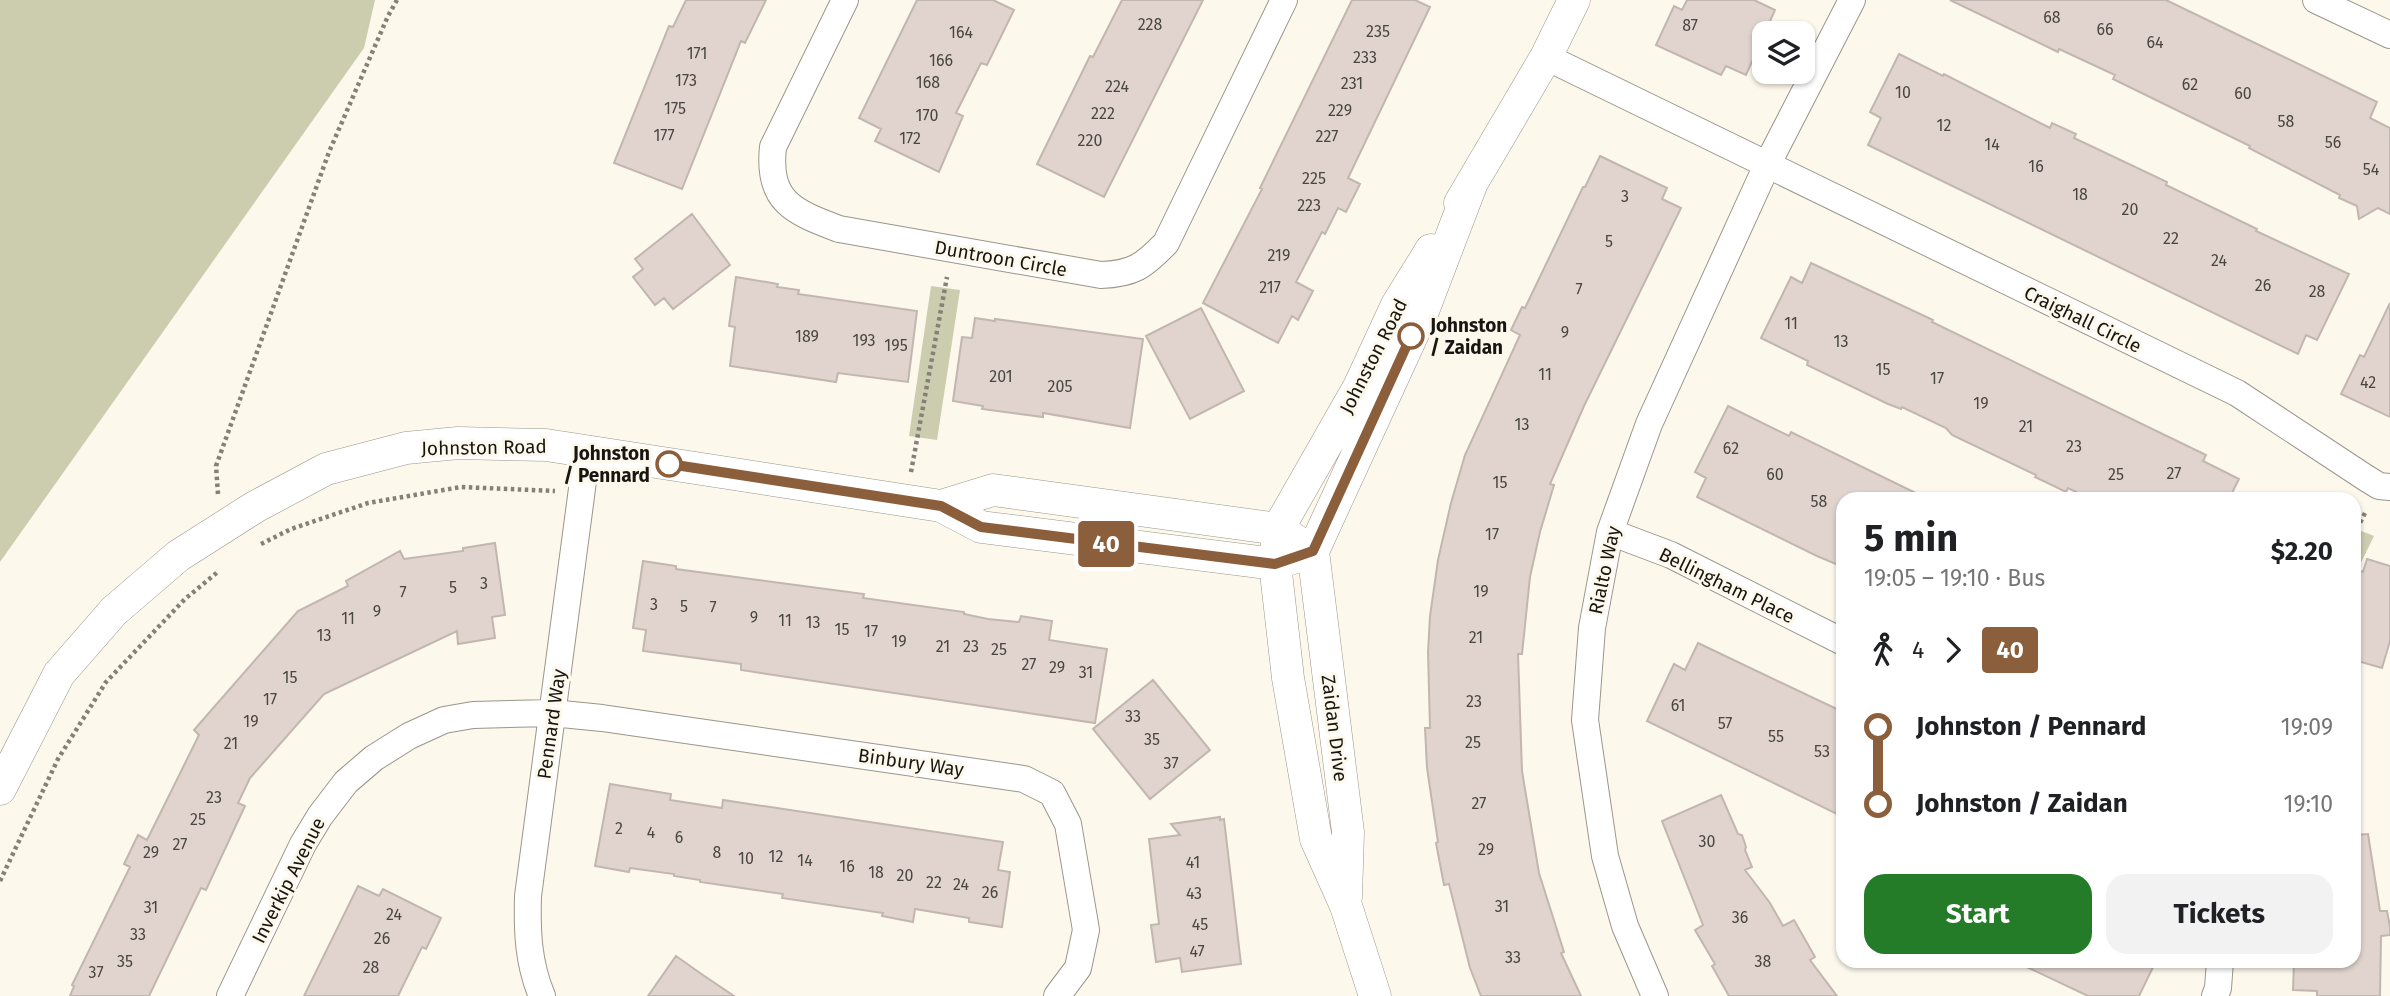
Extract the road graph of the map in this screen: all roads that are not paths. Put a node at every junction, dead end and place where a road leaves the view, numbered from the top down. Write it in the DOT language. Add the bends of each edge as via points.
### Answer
graph roads {
  1 [pos="845,0"];
  2 [pos="1284,0"];
  3 [pos="1574,0"];
  4 [pos="1853,0"];
  5 [pos="2316,0"];
  6 [pos="2390,35"];
  7 [pos="1546,57"];
  8 [pos="1767,166"];
  9 [pos="1471,185"];
  10 [pos="587,451"];
  11 [pos="2390,487"];
  12 [pos="941,506"];
  13 [pos="1278,529"];
  14 [pos="1610,532"];
  15 [pos="1313,551"];
  16 [pos="1275,564"];
  17 [pos="1836,638"];
  18 [pos="552,713"];
  19 [pos="0,789"];
  20 [pos="1346,905"];
  21 [pos="2219,968"];
  22 [pos="230,996"];
  23 [pos="542,996"];
  24 [pos="1057,996"];
  25 [pos="1375,996"];
  26 [pos="1655,996"];
  27 [pos="2215,996"];
  1 -- 2 [label="street, Duntroon Circle" via="773,147 771,169 782,198 800,214 839,229 1101,275 1123,274 1147,263 1166,243"];
  3 -- 7 [label="street, Johnston Road"];
  4 -- 8 [label="street"];
  5 -- 6 [label="street"];
  7 -- 8 [label="street, Craighall Circle"];
  7 -- 9 [label="street, Johnston Road"];
  8 -- 11 [label="street, Craighall Circle" via="2236,393 2379,486"];
  8 -- 14 [label="street, Rialto Way" via="1650,424"];
  9 -- 13 [label="street, Johnston Road" via="1397,305 1359,387"];
  9 -- 15 [label="street, Johnston Road" via="1421,316"];
  10 -- 12 [label="street, Johnston Road"];
  10 -- 18 [label="street, Pennard Way"];
  10 -- 19 [label="street, Johnston Road" via="471,443 406,448 326,469 255,507 178,556 114,611 59,674"];
  12 -- 13 [label="street, Johnston Road" via="993,490"];
  12 -- 16 [label="street, Johnston Road" via="981,527"];
  13 -- 15 [label="street, Johnston Road"];
  13 -- 16 [label="street, Johnston Road"];
  14 -- 17 [label="street, Bellingham Place" via="1671,555"];
  14 -- 26 [label="street, Rialto Way" via="1592,628 1585,720 1605,856 1625,926"];
  15 -- 16 [label="street, Johnston Road"];
  15 -- 20 [label="street, Zaidan Drive" via="1348,832"];
  16 -- 20 [label="street, Zaidan Drive" via="1288,678 1315,839"];
  18 -- 22 [label="street, Inverkip Avenue" via="444,720 374,758 346,782 308,835"];
  18 -- 23 [label="street, Pennard Way" via="528,896 527,937"];
  18 -- 24 [label="street, Binbury Way" via="635,721 1024,779 1052,793 1068,824 1086,930 1078,968"];
  20 -- 25 [label="street, Zaidan Drive"];
  21 -- 27 [label="street"];
}
